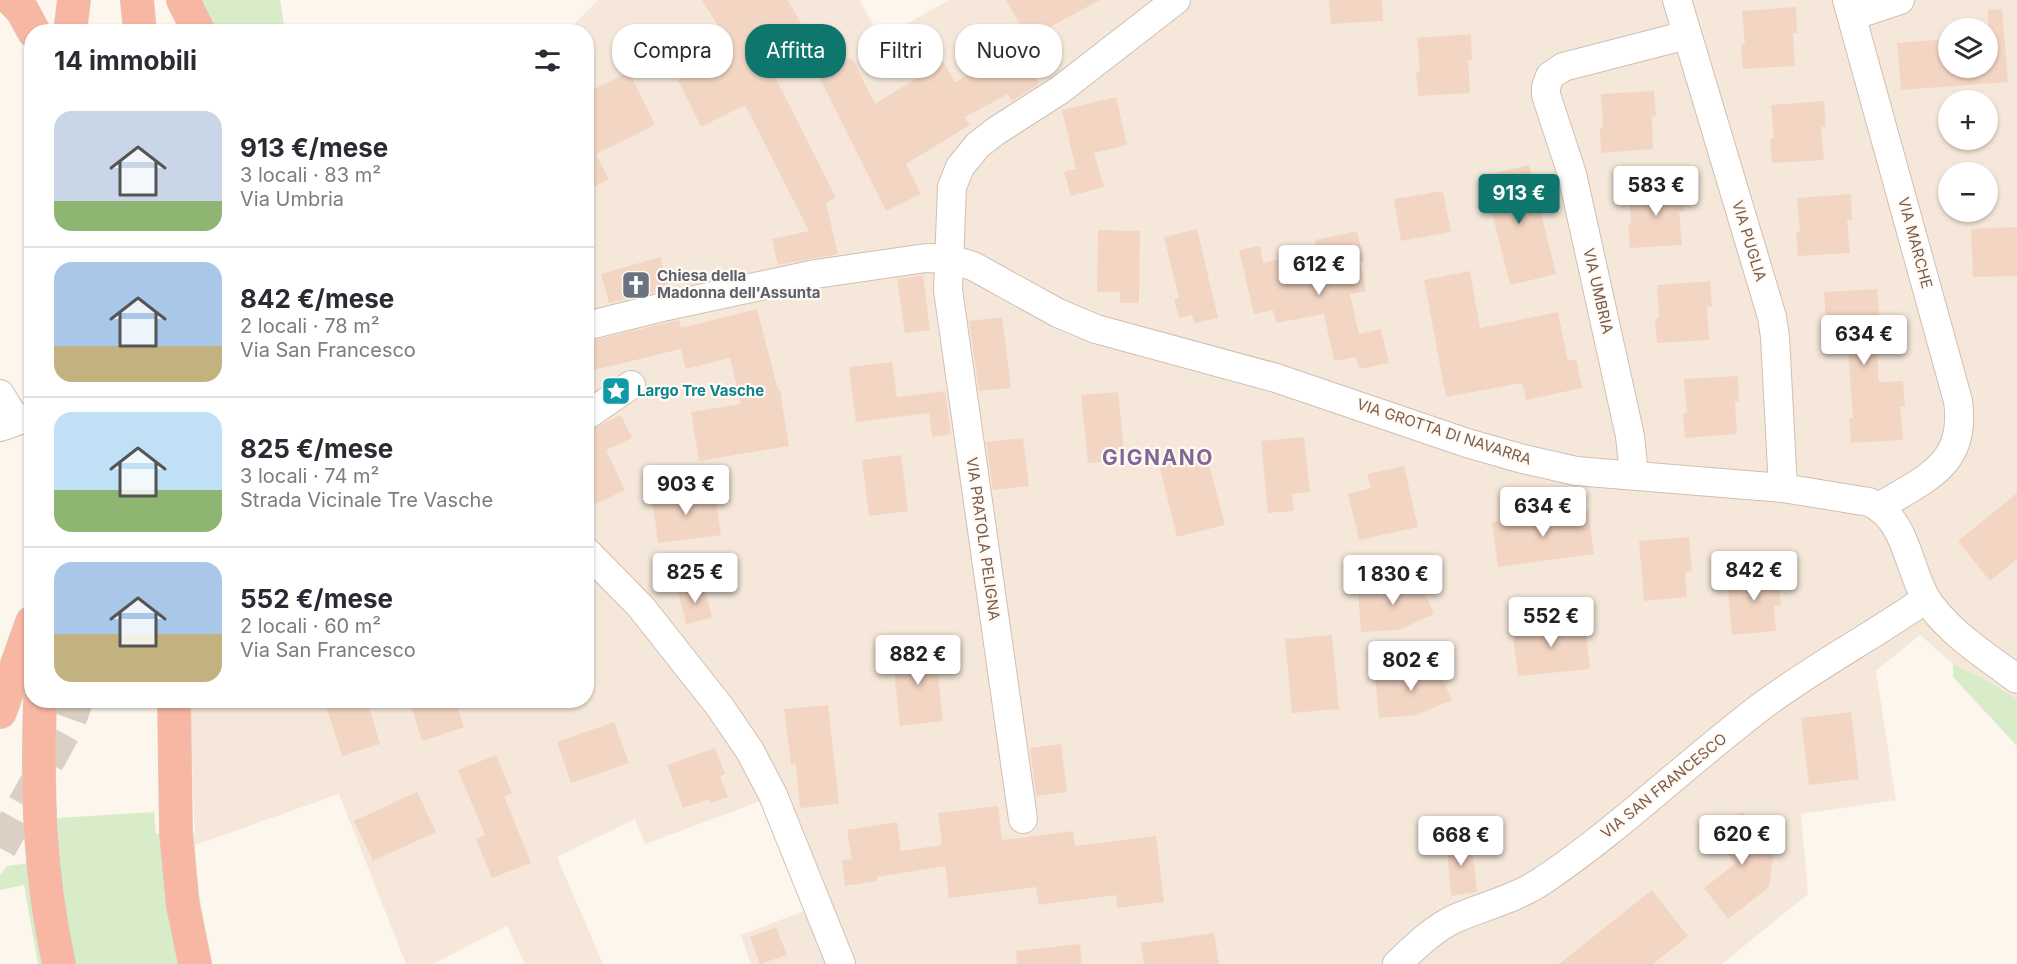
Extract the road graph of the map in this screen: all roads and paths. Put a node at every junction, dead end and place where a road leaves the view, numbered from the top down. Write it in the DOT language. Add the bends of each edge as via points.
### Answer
graph roads {
  1 [pos="12,0"];
  2 [pos="74,0"];
  3 [pos="137,0"];
  4 [pos="183,0"];
  5 [pos="1176,0"];
  6 [pos="1677,0"];
  7 [pos="1900,0"];
  8 [pos="1850,8"];
  9 [pos="30,24"];
  10 [pos="71,24"];
  11 [pos="139,24"];
  12 [pos="195,24"];
  13 [pos="1687,35"];
  14 [pos="949,258"];
  15 [pos="594,324"];
  16 [pos="631,385"];
  17 [pos="0,394"];
  18 [pos="594,410"];
  19 [pos="16,421"];
  20 [pos="1634,475"];
  21 [pos="1783,488"];
  22 [pos="1879,507"];
  23 [pos="594,558"];
  24 [pos="1926,598"];
  25 [pos="24,644"];
  26 [pos="2017,679"];
  27 [pos="39,708"];
  28 [pos="174,708"];
  29 [pos="0,712"];
  30 [pos="1023,819"];
  31 [pos="59,964"];
  32 [pos="195,964"];
  33 [pos="841,964"];
  34 [pos="1398,964"];
  1 -- 9 [label="highway"];
  2 -- 10 [label="highway"];
  3 -- 11 [label="highway"];
  4 -- 12 [label="highway"];
  5 -- 14 [label="street, VIA PRATOLA PELIGNA" via="969,154 952,187"];
  6 -- 13 [label="street, VIA PUGLIA"];
  7 -- 8 [label="street, VIA MARCHE"];
  8 -- 22 [label="street, VIA MARCHE" via="1960,418 1956,442 1944,462"];
  13 -- 20 [label="street, VIA UMBRIA" via="1563,67 1550,76 1546,87 1572,174 1630,436"];
  13 -- 21 [label="street, VIA PUGLIA" via="1772,317"];
  14 -- 15 [label="street" via="816,274"];
  14 -- 20 [label="street, VIA GROTTA DI NAVARRA" via="973,266 1058,313 1105,332 1266,374 1523,459 1576,471"];
  14 -- 30 [label="street, VIA PRATOLA PELIGNA" via="950,301"];
  16 -- 18 [label="street"];
  17 -- 19 [label="street"];
  20 -- 21 [label="street, VIA GROTTA DI NAVARRA"];
  21 -- 22 [label="street, VIA GROTTA DI NAVARRA" via="1862,500"];
  22 -- 24 [label="street" via="1901,536"];
  23 -- 33 [label="street" via="641,607 750,751 773,795"];
  24 -- 26 [label="street" via="1959,635"];
  24 -- 34 [label="street, VIA SAN FRANCESCO" via="1764,705 1545,879 1441,927"];
  25 -- 29 [label="highway"];
  27 -- 31 [label="highway" via="42,865"];
  28 -- 32 [label="highway" via="176,834 183,906"];
}
